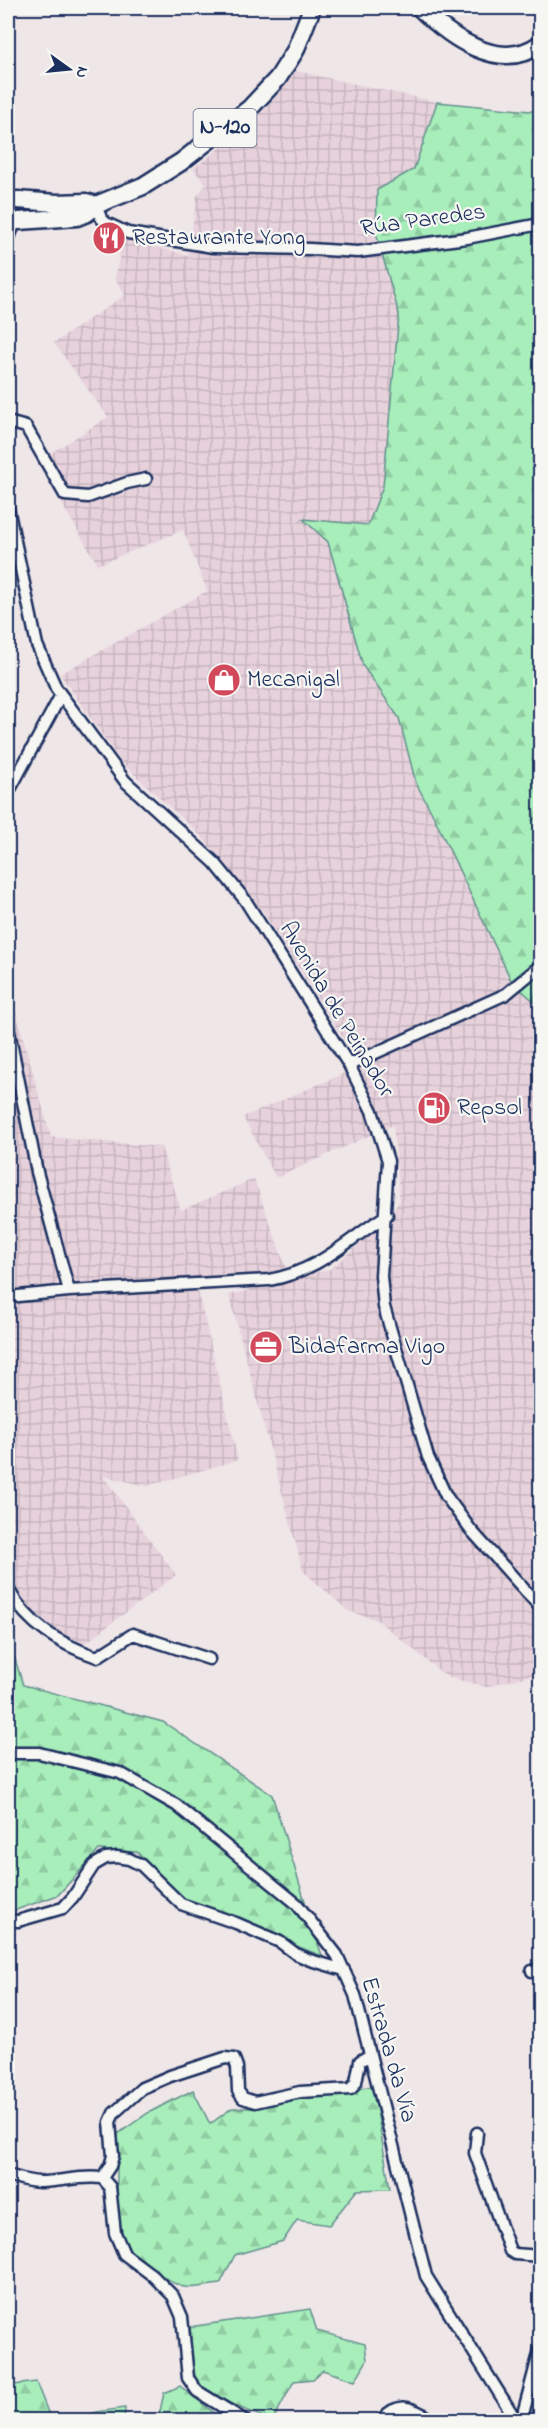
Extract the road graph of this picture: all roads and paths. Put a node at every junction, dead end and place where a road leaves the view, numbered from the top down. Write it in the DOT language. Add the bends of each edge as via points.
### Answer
graph roads {
  1 [pos="312,8"];
  2 [pos="420,8"];
  3 [pos="540,44"];
  4 [pos="12,198"];
  5 [pos="96,205"];
  6 [pos="540,224"];
  7 [pos="12,228"];
  8 [pos="8,422"];
  9 [pos="147,479"];
  10 [pos="8,508"];
  11 [pos="61,695"];
  12 [pos="8,793"];
  13 [pos="540,966"];
  14 [pos="8,1027"];
  15 [pos="349,1065"];
  16 [pos="387,1215"];
  17 [pos="69,1291"];
  18 [pos="8,1297"];
  19 [pos="8,1589"];
  20 [pos="540,1607"];
  21 [pos="209,1659"];
  22 [pos="8,1753"];
  23 [pos="8,1920"];
  24 [pos="344,1970"];
  25 [pos="370,2055"];
  26 [pos="477,2133"];
  27 [pos="8,2175"];
  28 [pos="102,2178"];
  29 [pos="540,2256"];
  30 [pos="540,2350"];
  31 [pos="244,2421"];
  32 [pos="381,2421"];
  33 [pos="434,2421"];
  34 [pos="516,2421"];
  35 [pos="524,2421"];
  1 -- 5 [label="highway, N-120" via="295,51 278,78 250,108 143,186"];
  2 -- 3 [label="highway" via="466,44 483,51 521,52"];
  4 -- 5 [label="highway, N-120"];
  4 -- 7 [label="highway, N-120" via="22,213"];
  5 -- 6 [label="street, Rúa Paredes" via="106,223 128,233 213,247 358,252"];
  5 -- 7 [label="highway, N-120" via="77,217"];
  8 -- 9 [label="street" via="26,427 65,495 88,497"];
  10 -- 11 [label="street, Avenida de Peinador" via="36,645"];
  11 -- 12 [label="street"];
  11 -- 15 [label="street, Avenida de Peinador" via="125,781 215,863 245,900"];
  13 -- 15 [label="street" via="506,993"];
  14 -- 17 [label="street" via="37,1172"];
  15 -- 16 [label="street, Avenida de Peinador" via="372,1111 388,1161"];
  16 -- 17 [label="street" via="318,1264 289,1276"];
  16 -- 20 [label="street, Avenida de Peinador" via="381,1276 384,1307 428,1457 446,1496 470,1529"];
  17 -- 18 [label="street"];
  19 -- 21 [label="street" via="31,1621 52,1638 97,1657 133,1635"];
  22 -- 24 [label="street, Estrada da Vía" via="39,1753 120,1773 176,1805 297,1904"];
  23 -- 24 [label="street" via="18,1921 63,1908 94,1865 117,1857 141,1865 181,1904 280,1942 310,1960"];
  24 -- 25 [label="street, Estrada da Vía" via="355,1995"];
  25 -- 28 [label="street" via="360,2061 351,2089 300,2092 255,2102 243,2098 238,2091 234,2059 225,2058 142,2088 114,2113 110,2122 113,2156"];
  25 -- 34 [label="street, Estrada da Vía" via="426,2276"];
  26 -- 29 [label="street" via="474,2153 510,2251"];
  27 -- 28 [label="street" via="40,2182"];
  28 -- 31 [label="street" via="110,2187 115,2233 124,2254 166,2289 178,2307 188,2378 197,2391"];
  30 -- 35 [label="street"];
  32 -- 33 [label="street" via="390,2410 403,2407"];
}
